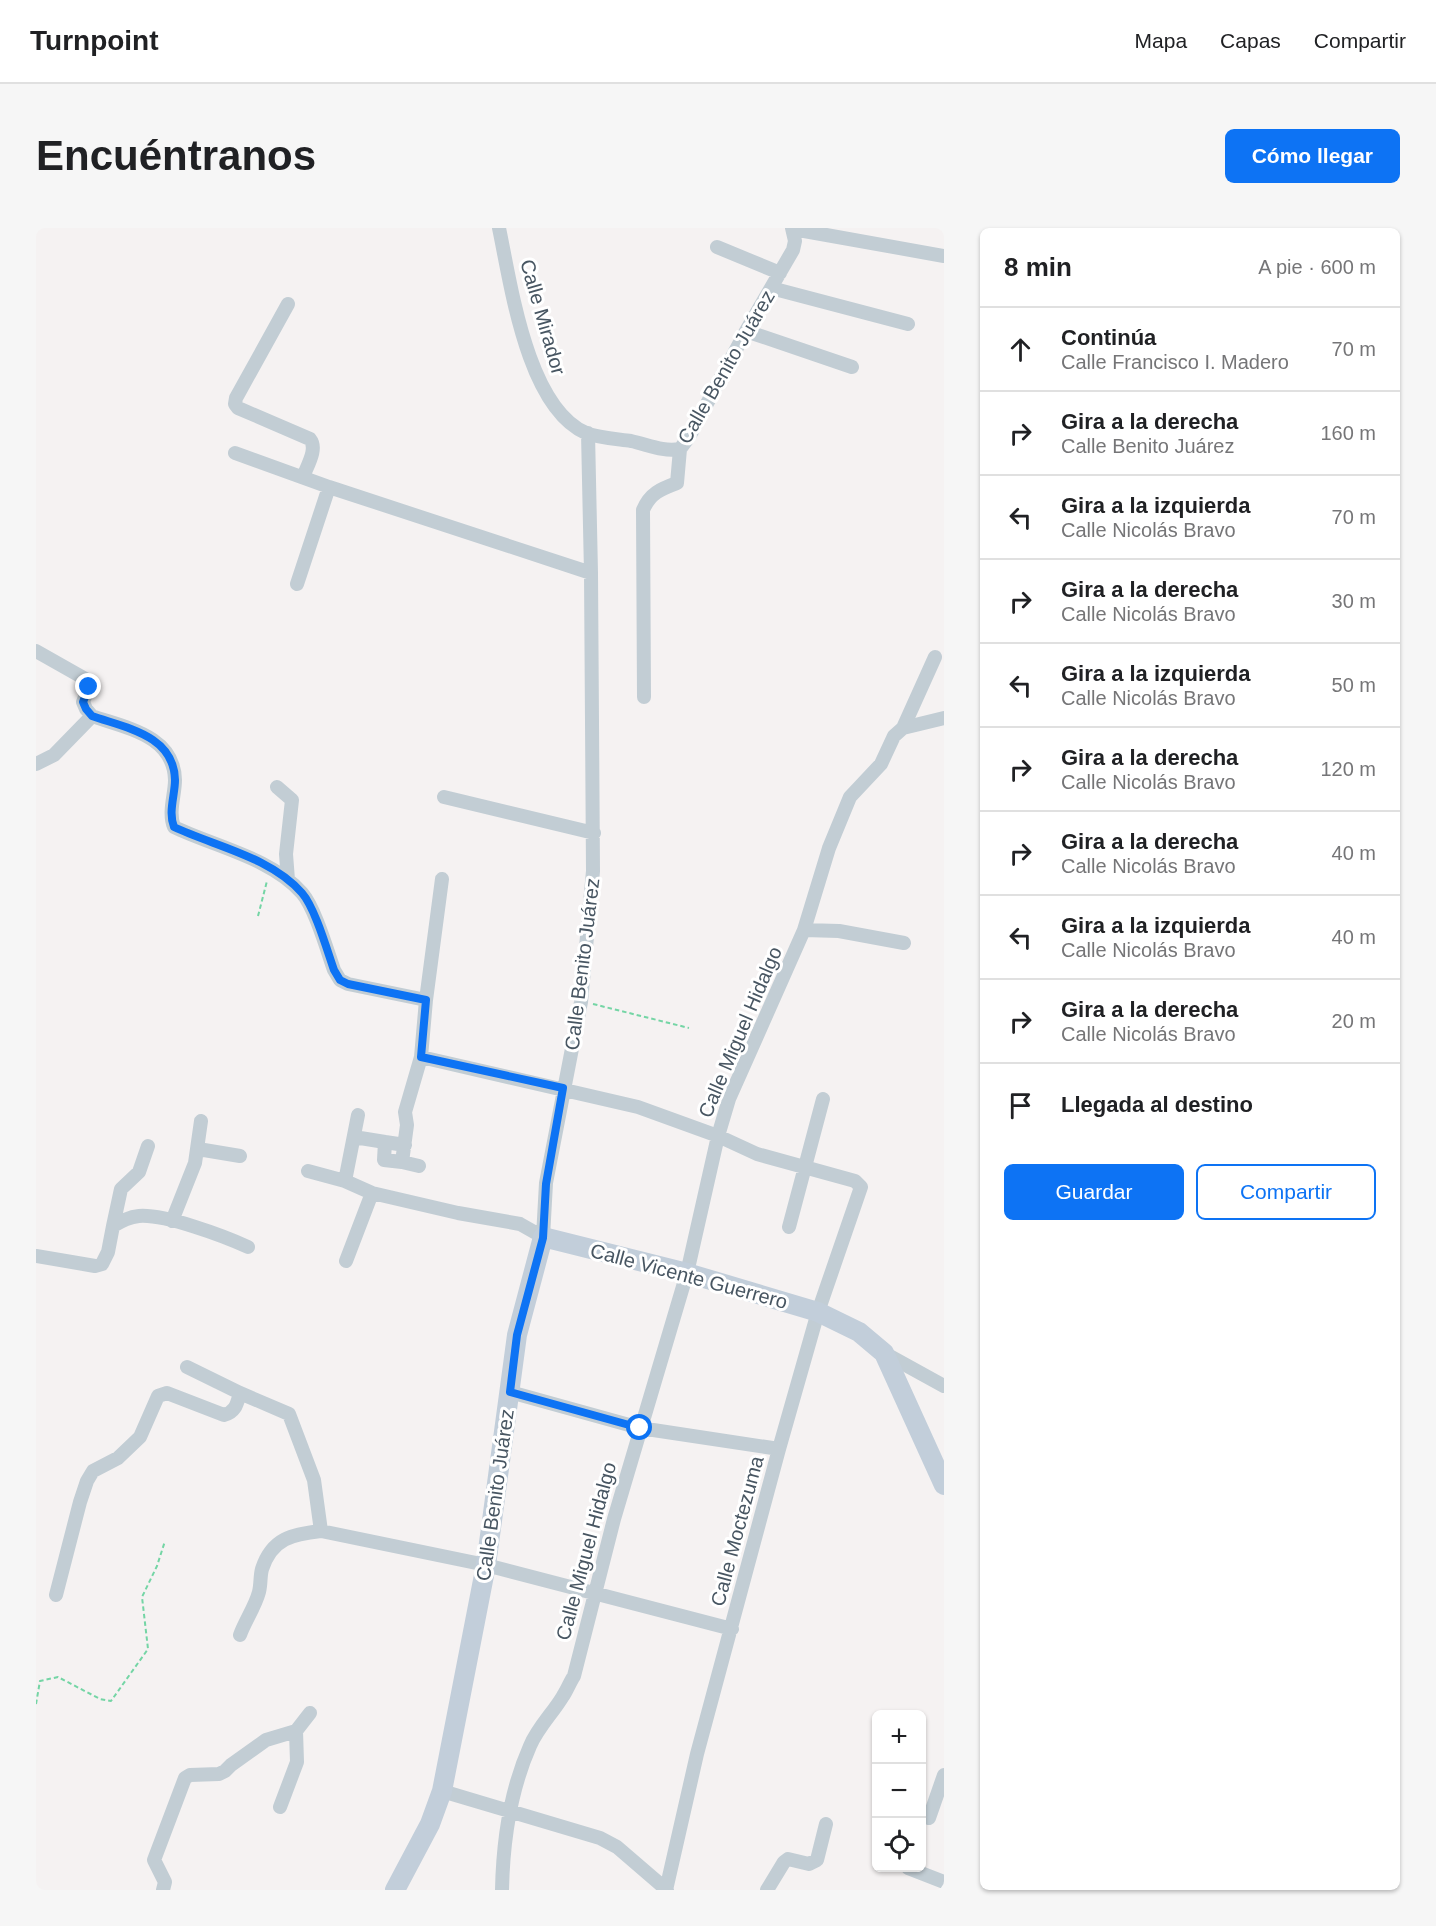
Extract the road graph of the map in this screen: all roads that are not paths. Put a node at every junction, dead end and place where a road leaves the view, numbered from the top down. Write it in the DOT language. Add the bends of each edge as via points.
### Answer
graph roads {
  1 [pos="499,228"];
  2 [pos="793,229"];
  3 [pos="717,247"];
  4 [pos="944,256"];
  5 [pos="780,273"];
  6 [pos="771,288"];
  7 [pos="288,304"];
  8 [pos="908,324"];
  9 [pos="746,331"];
  10 [pos="852,367"];
  11 [pos="588,433"];
  12 [pos="680,449"];
  13 [pos="235,453"];
  14 [pos="303,477"];
  15 [pos="329,487"];
  16 [pos="591,573"];
  17 [pos="297,584"];
  18 [pos="36,651"];
  19 [pos="935,657"];
  20 [pos="644,697"];
  21 [pos="92,716"];
  22 [pos="944,718"];
  23 [pos="903,728"];
  24 [pos="36,764"];
  25 [pos="277,787"];
  26 [pos="444,797"];
  27 [pos="594,833"];
  28 [pos="442,879"];
  29 [pos="288,880"];
  30 [pos="804,930"];
  31 [pos="904,943"];
  32 [pos="426,1000"];
  33 [pos="421,1057"];
  34 [pos="563,1088"];
  35 [pos="823,1099"];
  36 [pos="357,1116"];
  37 [pos="201,1121"];
  38 [pos="718,1136"];
  39 [pos="354,1137"];
  40 [pos="385,1142"];
  41 [pos="405,1145"];
  42 [pos="148,1146"];
  43 [pos="198,1149"];
  44 [pos="240,1156"];
  45 [pos="402,1162"];
  46 [pos="419,1166"];
  47 [pos="806,1167"];
  48 [pos="308,1171"];
  49 [pos="345,1181"];
  50 [pos="372,1193"];
  51 [pos="172,1221"];
  52 [pos="113,1226"];
  53 [pos="789,1227"];
  54 [pos="543,1238"];
  55 [pos="248,1246"];
  56 [pos="36,1256"];
  57 [pos="346,1261"];
  58 [pos="687,1273"];
  59 [pos="818,1312"];
  60 [pos="884,1353"];
  61 [pos="187,1367"];
  62 [pos="944,1386"];
  63 [pos="510,1392"];
  64 [pos="240,1393"];
  65 [pos="640,1428"];
  66 [pos="779,1449"];
  67 [pos="944,1485"];
  68 [pos="321,1531"];
  69 [pos="486,1565"];
  70 [pos="595,1594"];
  71 [pos="56,1595"];
  72 [pos="732,1629"];
  73 [pos="240,1635"];
  74 [pos="310,1713"];
  75 [pos="296,1731"];
  76 [pos="944,1775"];
  77 [pos="442,1791"];
  78 [pos="280,1807"];
  79 [pos="509,1810"];
  80 [pos="926,1817"];
  81 [pos="826,1824"];
  82 [pos="918,1872"];
  83 [pos="944,1882"];
  84 [pos="163,1890"];
  85 [pos="395,1890"];
  86 [pos="502,1890"];
  87 [pos="667,1890"];
  88 [pos="767,1890"];
  1 -- 11 [label="street, Calle Mirador" via="517,313 539,380 562,416"];
  2 -- 4 [label="street"];
  2 -- 5 [label="street, Calle Benito Juárez" via="793,250"];
  3 -- 5 [label="street"];
  5 -- 6 [label="street, Calle Benito Juárez"];
  6 -- 8 [label="street"];
  6 -- 9 [label="street, Calle Benito Juárez"];
  7 -- 14 [label="street" via="235,404 310,439 313,448"];
  9 -- 10 [label="street"];
  9 -- 12 [label="street, Calle Benito Juárez"];
  11 -- 12 [label="street, Calle Benito Juárez" via="667,451"];
  11 -- 16 [label="street, Calle Benito Juárez"];
  12 -- 20 [label="street" via="677,483 657,491 647,499 643,510"];
  13 -- 14 [label="street"];
  14 -- 15 [label="street"];
  15 -- 16 [label="street"];
  15 -- 17 [label="street"];
  16 -- 27 [label="street, Calle Benito Juárez"];
  18 -- 21 [label="street" via="89,681 83,702"];
  19 -- 23 [label="street, Calle Miguel Hidalgo"];
  21 -- 24 [label="street" via="54,755"];
  21 -- 29 [label="street" via="151,738 164,748 172,761 175,780 171,820 174,827 229,848"];
  22 -- 23 [label="street"];
  23 -- 30 [label="street, Calle Miguel Hidalgo" via="894,736 881,764 850,797 829,848"];
  25 -- 29 [label="street" via="292,800 286,854"];
  26 -- 27 [label="street"];
  27 -- 34 [label="street, Calle Benito Juárez" via="581,1002"];
  28 -- 32 [label="street"];
  29 -- 32 [label="street" via="303,894 340,980"];
  30 -- 31 [label="street" via="839,931"];
  30 -- 38 [label="street, Calle Miguel Hidalgo" via="729,1099"];
  32 -- 33 [label="street"];
  33 -- 34 [label="street"];
  33 -- 41 [label="street" via="405,1113"];
  34 -- 38 [label="street" via="639,1107"];
  34 -- 54 [label="street, Calle Benito Juárez" via="546,1184"];
  35 -- 47 [label="street"];
  36 -- 39 [label="street"];
  37 -- 43 [label="street"];
  38 -- 47 [label="street" via="757,1154"];
  38 -- 58 [label="street, Calle Miguel Hidalgo"];
  39 -- 40 [label="street"];
  39 -- 49 [label="street"];
  40 -- 41 [label="street"];
  40 -- 45 [label="street" via="384,1160"];
  41 -- 45 [label="street"];
  42 -- 52 [label="street" via="139,1172 121,1189"];
  43 -- 44 [label="street"];
  43 -- 51 [label="street"];
  45 -- 46 [label="street"];
  47 -- 53 [label="street"];
  47 -- 59 [label="street, Calle Moctezuma" via="855,1181 861,1187"];
  48 -- 49 [label="street, Calle Vicente Guerrero"];
  49 -- 50 [label="street, Calle Vicente Guerrero"];
  50 -- 54 [label="street, Calle Vicente Guerrero" via="520,1224"];
  50 -- 57 [label="street"];
  51 -- 52 [label="street" via="142,1216"];
  51 -- 55 [label="street"];
  52 -- 56 [label="street" via="102,1264"];
  54 -- 58 [label="street, Calle Vicente Guerrero"];
  54 -- 63 [label="street, Calle Benito Juárez" via="517,1335"];
  58 -- 59 [label="street, Calle Vicente Guerrero"];
  58 -- 65 [label="street, Calle Miguel Hidalgo"];
  59 -- 60 [label="street, Calle Vicente Guerrero" via="859,1332"];
  59 -- 66 [label="street, Calle Moctezuma"];
  60 -- 62 [label="street"];
  60 -- 67 [label="street, Calle Vicente Guerrero"];
  61 -- 64 [label="street"];
  63 -- 65 [label="street"];
  63 -- 69 [label="street, Calle Benito Juárez"];
  64 -- 68 [label="street" via="289,1414 314,1480"];
  64 -- 71 [label="street" via="235,1408 224,1415 167,1393 158,1396 140,1437 118,1458 93,1471 87,1480"];
  65 -- 66 [label="street"];
  65 -- 70 [label="street, Calle Miguel Hidalgo"];
  66 -- 72 [label="street, Calle Moctezuma"];
  68 -- 69 [label="street"];
  68 -- 73 [label="street" via="286,1537 267,1557 256,1599"];
  69 -- 70 [label="street"];
  69 -- 77 [label="street, Calle Benito Juárez"];
  70 -- 72 [label="street"];
  70 -- 79 [label="street, Calle Miguel Hidalgo" via="573,1676 530,1745"];
  72 -- 87 [label="street, Calle Moctezuma" via="697,1754"];
  74 -- 75 [label="street"];
  75 -- 78 [label="street" via="297,1762"];
  75 -- 84 [label="street" via="266,1740 219,1774 185,1778 154,1860 165,1882"];
  76 -- 80 [label="street" via="929,1818"];
  77 -- 79 [label="street"];
  77 -- 85 [label="street, Calle Benito Juárez" via="430,1824"];
  79 -- 86 [label="street, Calle Miguel Hidalgo"];
  79 -- 87 [label="street" via="600,1838 617,1847"];
  81 -- 88 [label="street" via="817,1860 809,1864 788,1859"];
  82 -- 83 [label="street"];
}
